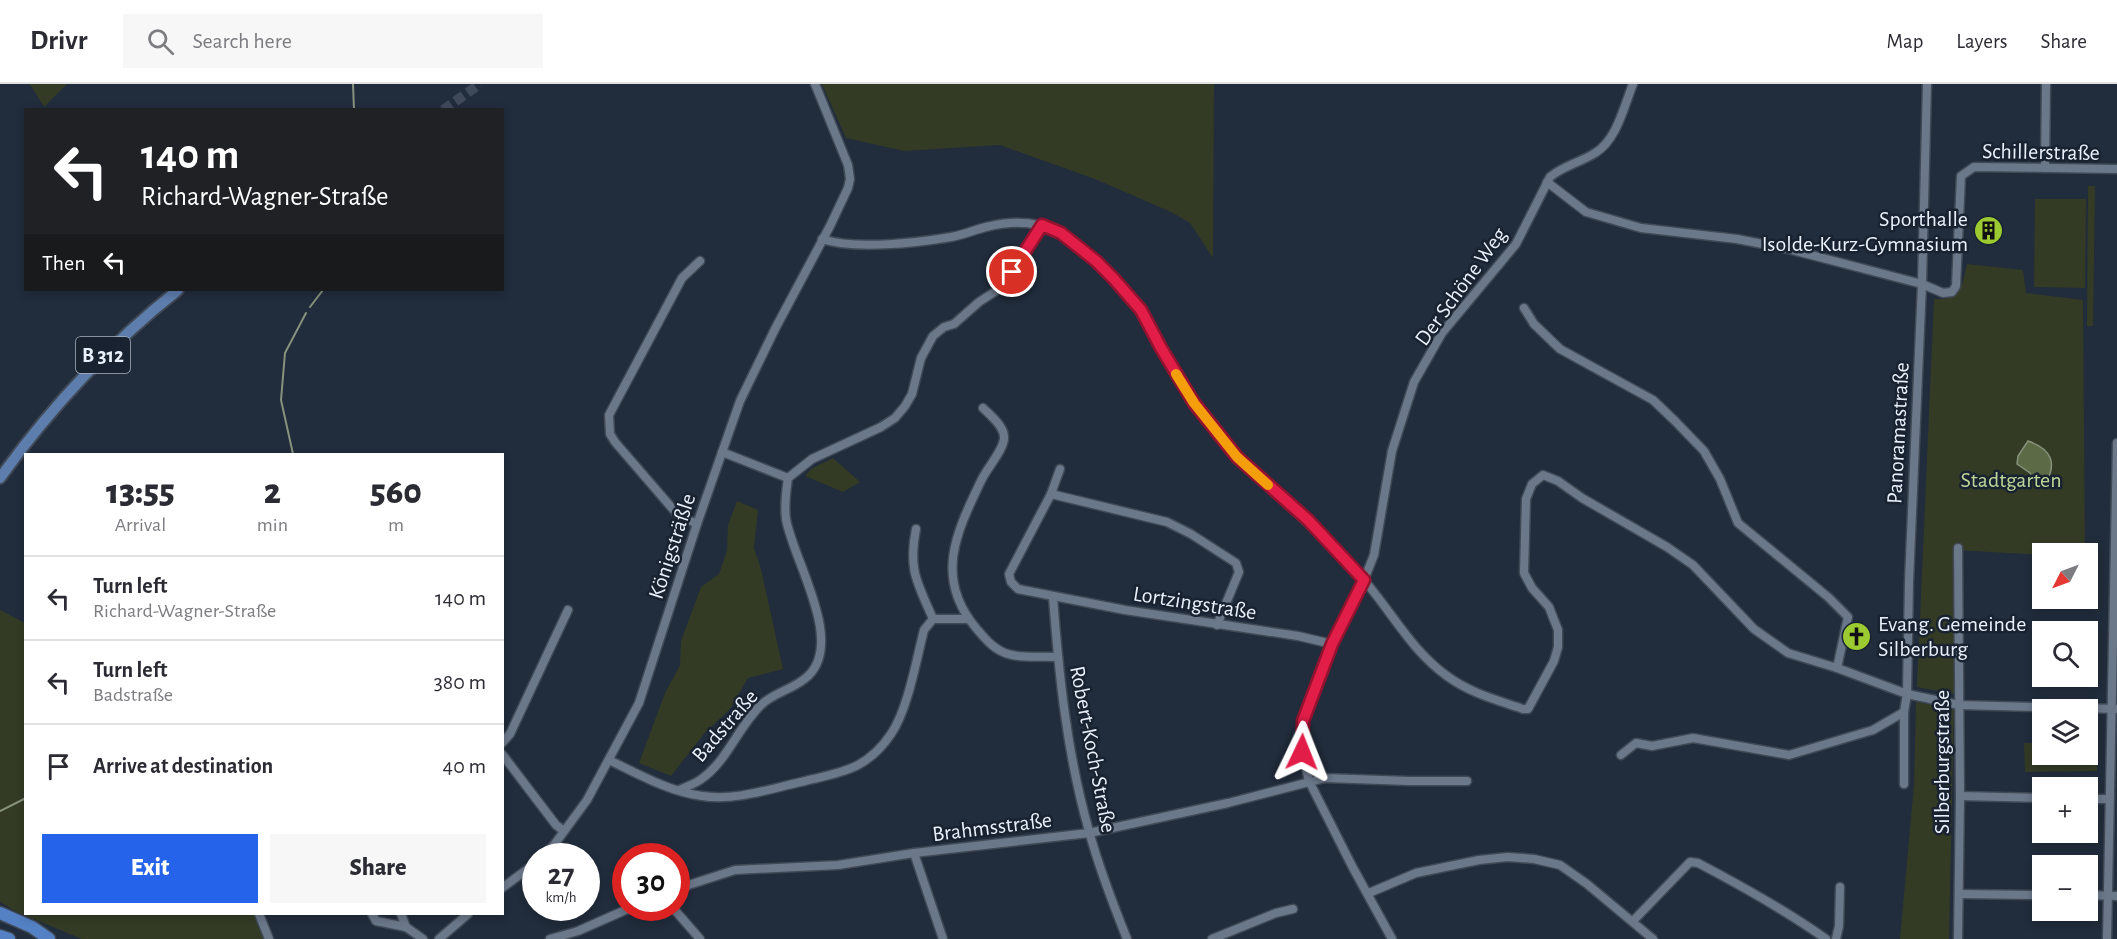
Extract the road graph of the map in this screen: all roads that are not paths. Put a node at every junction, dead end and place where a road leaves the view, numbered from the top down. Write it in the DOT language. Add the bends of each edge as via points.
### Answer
graph roads {
  1 [pos="815,84"];
  2 [pos="1632,84"];
  3 [pos="1927,84"];
  4 [pos="2046,84"];
  5 [pos="2045,168"];
  6 [pos="2117,169"];
  7 [pos="1546,182"];
  8 [pos="1042,225"];
  9 [pos="822,239"];
  10 [pos="700,261"];
  11 [pos="1922,284"];
  12 [pos="177,291"];
  13 [pos="1524,308"];
  14 [pos="983,408"];
  15 [pos="2117,443"];
  16 [pos="722,452"];
  17 [pos="1060,470"];
  18 [pos="0,478"];
  19 [pos="788,478"];
  20 [pos="1051,494"];
  21 [pos="697,524"];
  22 [pos="916,529"];
  23 [pos="2116,534"];
  24 [pos="1958,548"];
  25 [pos="1364,580"];
  26 [pos="1053,597"];
  27 [pos="568,610"];
  28 [pos="933,619"];
  29 [pos="968,619"];
  30 [pos="1217,625"];
  31 [pos="1332,644"];
  32 [pos="1058,657"];
  33 [pos="1838,668"];
  34 [pos="1907,694"];
  35 [pos="1959,705"];
  36 [pos="2114,709"];
  37 [pos="1904,712"];
  38 [pos="504,741"];
  39 [pos="1621,755"];
  40 [pos="504,757"];
  41 [pos="609,760"];
  42 [pos="1309,781"];
  43 [pos="1467,781"];
  44 [pos="1904,784"];
  45 [pos="679,790"];
  46 [pos="1960,796"];
  47 [pos="2032,798"];
  48 [pos="2098,799"];
  49 [pos="2109,799"];
  50 [pos="564,831"];
  51 [pos="1089,833"];
  52 [pos="554,843"];
  53 [pos="914,853"];
  54 [pos="522,873"];
  55 [pos="690,884"];
  56 [pos="504,887"];
  57 [pos="1840,887"];
  58 [pos="1368,893"];
  59 [pos="1959,894"];
  60 [pos="2032,895"];
  61 [pos="2098,896"];
  62 [pos="2106,896"];
  63 [pos="2117,896"];
  64 [pos="1293,909"];
  65 [pos="0,913"];
  66 [pos="259,915"];
  67 [pos="373,915"];
  68 [pos="401,915"];
  69 [pos="467,915"];
  70 [pos="612,916"];
  71 [pos="0,921"];
  72 [pos="684,921"];
  73 [pos="1633,921"];
  74 [pos="406,927"];
  75 [pos="0,936"];
  76 [pos="441,937"];
  77 [pos="2107,937"];
  78 [pos="9,939"];
  79 [pos="43,939"];
  80 [pos="49,939"];
  81 [pos="269,939"];
  82 [pos="423,939"];
  83 [pos="453,939"];
  84 [pos="550,939"];
  85 [pos="700,939"];
  86 [pos="943,939"];
  87 [pos="1127,939"];
  88 [pos="1212,939"];
  89 [pos="1392,939"];
  90 [pos="1653,939"];
  91 [pos="1826,939"];
  92 [pos="1836,939"];
  93 [pos="1958,939"];
  1 -- 9 [label="street, Königsträßle" via="850,179"];
  2 -- 7 [label="street, Der Schöne Weg" via="1606,144 1597,153 1556,172"];
  3 -- 11 [label="street, Panoramastraße"];
  4 -- 5 [label="street"];
  5 -- 6 [label="street, Schillerstraße"];
  5 -- 11 [label="street, Schillerstraße" via="1974,167 1966,171 1961,176 1956,286 1952,292 1943,293"];
  7 -- 11 [label="street" via="1586,212 1641,228 1748,241"];
  7 -- 25 [label="street, Der Schöne Weg" via="1516,244 1442,333 1414,382 1392,451 1374,555"];
  8 -- 9 [label="street" via="1013,223 953,237 865,244"];
  8 -- 19 [label="street" via="1002,287 933,336 921,358 912,394 895,418 812,459"];
  8 -- 25 [label="street" via="1061,233 1114,279 1141,310 1194,403 1237,457 1308,520"];
  9 -- 16 [label="street, Königsträßle" via="745,391"];
  10 -- 21 [label="street" via="682,278 609,415 610,434 615,442 678,515"];
  11 -- 34 [label="street, Panoramastraße"];
  12 -- 18 [label="main road, B 312" via="130,329 78,381"];
  13 -- 33 [label="street" via="1534,324 1560,349 1653,400 1704,451 1738,523 1848,617"];
  14 -- 29 [label="street" via="1005,436 981,479 955,543 952,575"];
  15 -- 23 [label="street"];
  16 -- 19 [label="street"];
  16 -- 21 [label="street, Königsträßle"];
  17 -- 20 [label="street"];
  19 -- 45 [label="street, Badstraße" via="786,522 820,630 816,666 807,677 761,705 715,766 701,779"];
  20 -- 26 [label="street, Lortzingstraße" via="1009,574 1018,590"];
  20 -- 30 [label="street" via="1167,522 1236,563 1239,572"];
  21 -- 41 [label="street, Königsträßle" via="639,704"];
  22 -- 28 [label="street" via="912,563"];
  23 -- 36 [label="street"];
  24 -- 35 [label="street, Silberburgstraße"];
  25 -- 31 [label="street, Der Schöne Weg"];
  25 -- 33 [label="street" via="1406,637 1446,676 1483,696 1528,709 1558,647 1558,630 1549,608 1524,573 1526,499 1532,484 1543,475 1693,565 1754,629 1788,653"];
  26 -- 30 [label="street, Lortzingstraße"];
  26 -- 32 [label="street, Robert-Koch-Straße"];
  27 -- 38 [label="street"];
  28 -- 29 [label="street"];
  28 -- 45 [label="street" via="924,630 901,716 891,735 869,758 835,774 746,795 718,798"];
  29 -- 32 [label="street" via="995,648 1012,655"];
  30 -- 31 [label="street, Lortzingstraße"];
  31 -- 42 [label="street, Der Schöne Weg" via="1303,721 1302,752"];
  32 -- 51 [label="street, Robert-Koch-Straße" via="1066,725"];
  33 -- 34 [label="street"];
  34 -- 35 [label="street"];
  34 -- 37 [label="street, Panoramastraße"];
  35 -- 36 [label="street"];
  35 -- 46 [label="street, Silberburgstraße"];
  36 -- 49 [label="street"];
  37 -- 39 [label="street" via="1872,730 1789,755 1693,738 1652,746 1636,743"];
  37 -- 44 [label="street, Panoramastraße"];
  40 -- 50 [label="street"];
  41 -- 45 [label="street"];
  41 -- 50 [label="street, Königsträßle"];
  42 -- 43 [label="street, Brahmsstraße"];
  42 -- 51 [label="street, Brahmsstraße"];
  42 -- 58 [label="street, Der Schöne Weg"];
  46 -- 47 [label="street"];
  46 -- 59 [label="street, Silberburgstraße"];
  48 -- 49 [label="street"];
  49 -- 62 [label="street"];
  50 -- 52 [label="street, Königsträßle"];
  51 -- 53 [label="street, Brahmsstraße"];
  51 -- 87 [label="street, Robert-Koch-Straße"];
  53 -- 55 [label="street, Brahmsstraße" via="838,865 735,870"];
  53 -- 86 [label="street"];
  54 -- 56 [label="street"];
  57 -- 92 [label="street"];
  58 -- 73 [label="street" via="1416,873 1479,860 1534,859 1560,866"];
  58 -- 89 [label="street, Der Schöne Weg"];
  59 -- 60 [label="street"];
  59 -- 93 [label="street, Silberburgstraße"];
  61 -- 62 [label="street"];
  62 -- 63 [label="street"];
  62 -- 77 [label="street"];
  64 -- 88 [label="street"];
  65 -- 80 [label="highway"];
  66 -- 81 [label="street"];
  67 -- 74 [label="street" via="376,921"];
  68 -- 74 [label="street"];
  69 -- 76 [label="street"];
  70 -- 84 [label="street"];
  71 -- 79 [label="highway"];
  72 -- 85 [label="street"];
  73 -- 90 [label="street"];
  73 -- 91 [label="street" via="1690,862 1750,890"];
  74 -- 82 [label="street"];
  75 -- 78 [label="highway"];
  76 -- 83 [label="street"];
}
